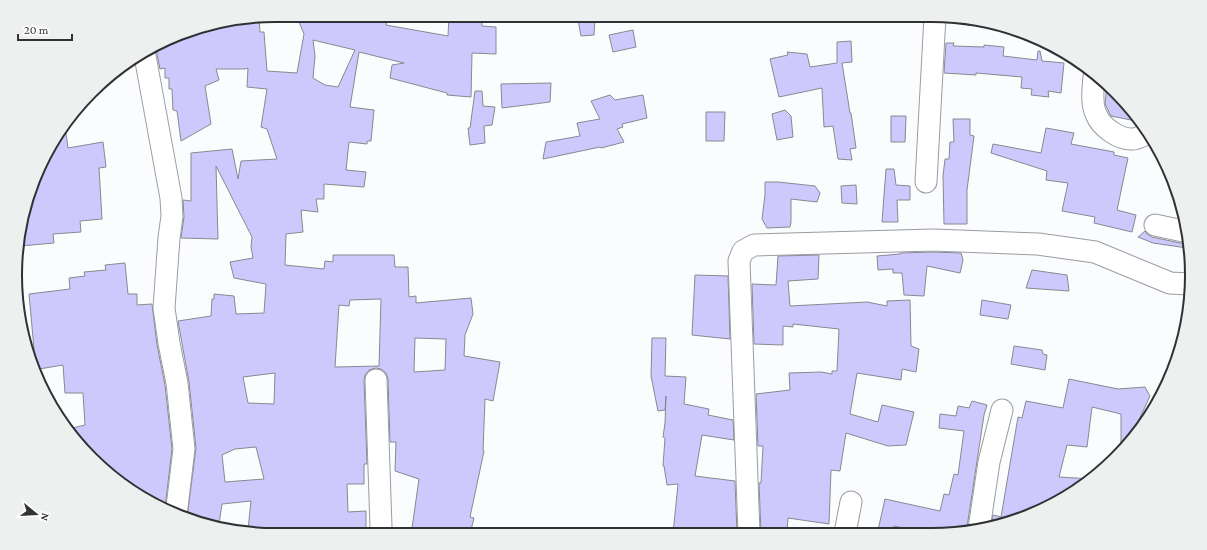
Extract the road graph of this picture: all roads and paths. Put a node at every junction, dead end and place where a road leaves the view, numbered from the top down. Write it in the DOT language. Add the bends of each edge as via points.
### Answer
graph roads {
  1 [pos="935,22"];
  2 [pos="145,58"];
  3 [pos="1094,81"];
  4 [pos="1143,136"];
  5 [pos="926,182"];
  6 [pos="1155,225"];
  7 [pos="1181,231"];
  8 [pos="1184,284"];
  9 [pos="376,380"];
  10 [pos="1002,410"];
  11 [pos="851,502"];
  12 [pos="177,508"];
  13 [pos="980,523"];
  14 [pos="381,528"];
  15 [pos="749,528"];
  16 [pos="846,528"];
  1 -- 5 [label="street"];
  2 -- 12 [label="street" via="171,198 172,216 164,308 177,383 184,449"];
  3 -- 4 [label="street" via="1096,115 1107,129 1120,138 1134,139"];
  6 -- 7 [label="street"];
  8 -- 15 [label="street" via="1170,283 1095,252 1038,244 933,240 754,245 748,248 743,251 739,261"];
  9 -- 14 [label="street"];
  10 -- 13 [label="street" via="989,462"];
  11 -- 16 [label="street"];
}
